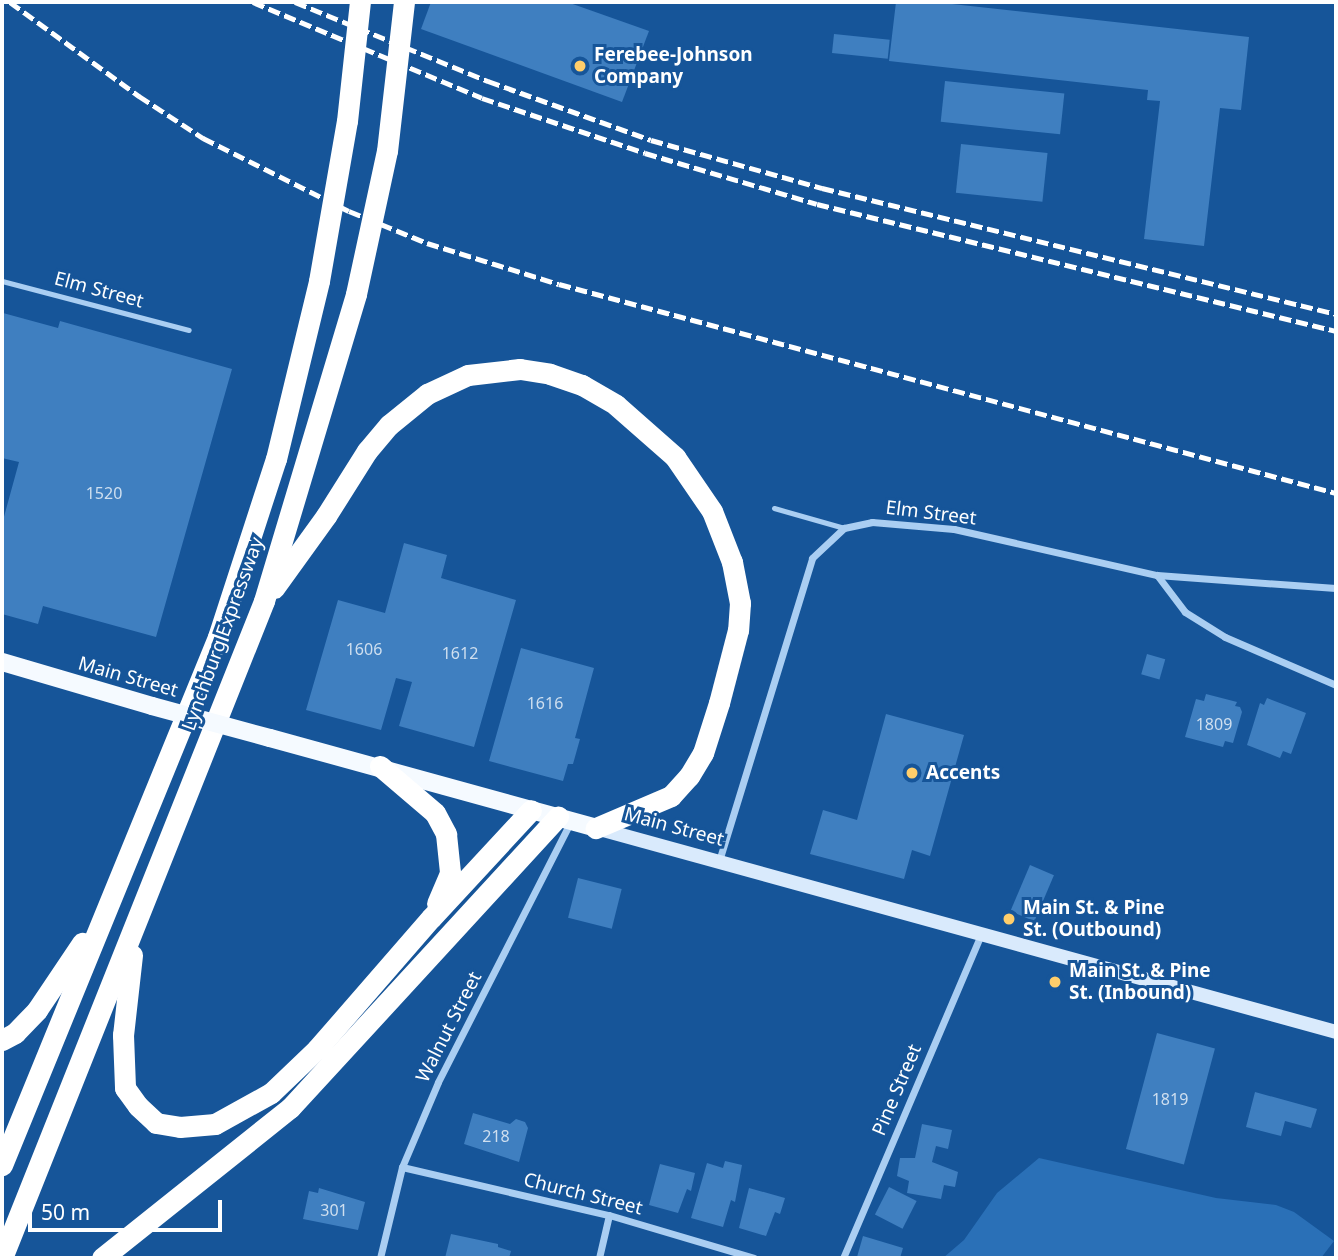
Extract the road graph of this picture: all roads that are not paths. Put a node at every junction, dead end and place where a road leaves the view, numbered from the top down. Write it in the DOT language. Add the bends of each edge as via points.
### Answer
graph roads {
  1 [pos="360,2"];
  2 [pos="404,2"];
  3 [pos="2,281"];
  4 [pos="189,330"];
  5 [pos="774,508"];
  6 [pos="844,528"];
  7 [pos="1157,575"];
  8 [pos="1336,588"];
  9 [pos="264,601"];
  10 [pos="2,662"];
  11 [pos="1336,685"];
  12 [pos="380,766"];
  13 [pos="531,810"];
  14 [pos="565,819"];
  15 [pos="596,828"];
  16 [pos="719,861"];
  17 [pos="107,906"];
  18 [pos="430,918"];
  19 [pos="136,925"];
  20 [pos="981,933"];
  21 [pos="1336,1032"];
  22 [pos="2,1041"];
  23 [pos="2,1165"];
  24 [pos="402,1167"];
  25 [pos="609,1215"];
  26 [pos="2,1258"];
  27 [pos="102,1258"];
  28 [pos="380,1258"];
  29 [pos="599,1258"];
  30 [pos="754,1258"];
  31 [pos="843,1258"];
  1 -- 17 [label="highway, Lynchburg Expressway, bridge" via="347,121 319,281 276,460 218,637"];
  2 -- 9 [label="highway, Lynchburg Expressway, bridge" via="387,151 356,294"];
  3 -- 4 [label="lane, Elm Street"];
  5 -- 6 [label="lane"];
  6 -- 7 [label="street, Elm Street" via="872,522 954,529"];
  6 -- 16 [label="street" via="812,558"];
  7 -- 8 [label="street, Elm Street"];
  7 -- 11 [label="street" via="1185,612 1215,631"];
  9 -- 15 [label="highway" via="367,451 389,425 427,394 468,375 520,369 550,374 616,405 674,457 712,511 732,562 740,603 738,630 719,703 690,776 671,796"];
  9 -- 19 [label="highway, Lynchburg Expressway"];
  10 -- 12 [label="main road, Main Street, bridge"];
  12 -- 13 [label="main road, Main Street"];
  12 -- 18 [label="highway" via="435,813 446,834 450,873"];
  13 -- 14 [label="main road, Main Street"];
  13 -- 18 [label="highway"];
  14 -- 15 [label="main road, Main Street"];
  14 -- 24 [label="street, Walnut Street"];
  14 -- 27 [label="highway" via="290,1108"];
  15 -- 16 [label="main road, Main Street"];
  16 -- 20 [label="main road, Main Street"];
  17 -- 22 [label="highway" via="37,1010"];
  17 -- 23 [label="highway, Lynchburg Expressway"];
  18 -- 19 [label="highway" via="317,1049 271,1093 215,1124 180,1127 156,1123 125,1088 122,1035"];
  19 -- 26 [label="highway, Lynchburg Expressway"];
  20 -- 21 [label="main road, Main Street"];
  20 -- 31 [label="street, Pine Street"];
  24 -- 25 [label="street, Church Street"];
  24 -- 28 [label="street, Walnut Street"];
  25 -- 29 [label="street"];
  25 -- 30 [label="street, Church Street"];
}
